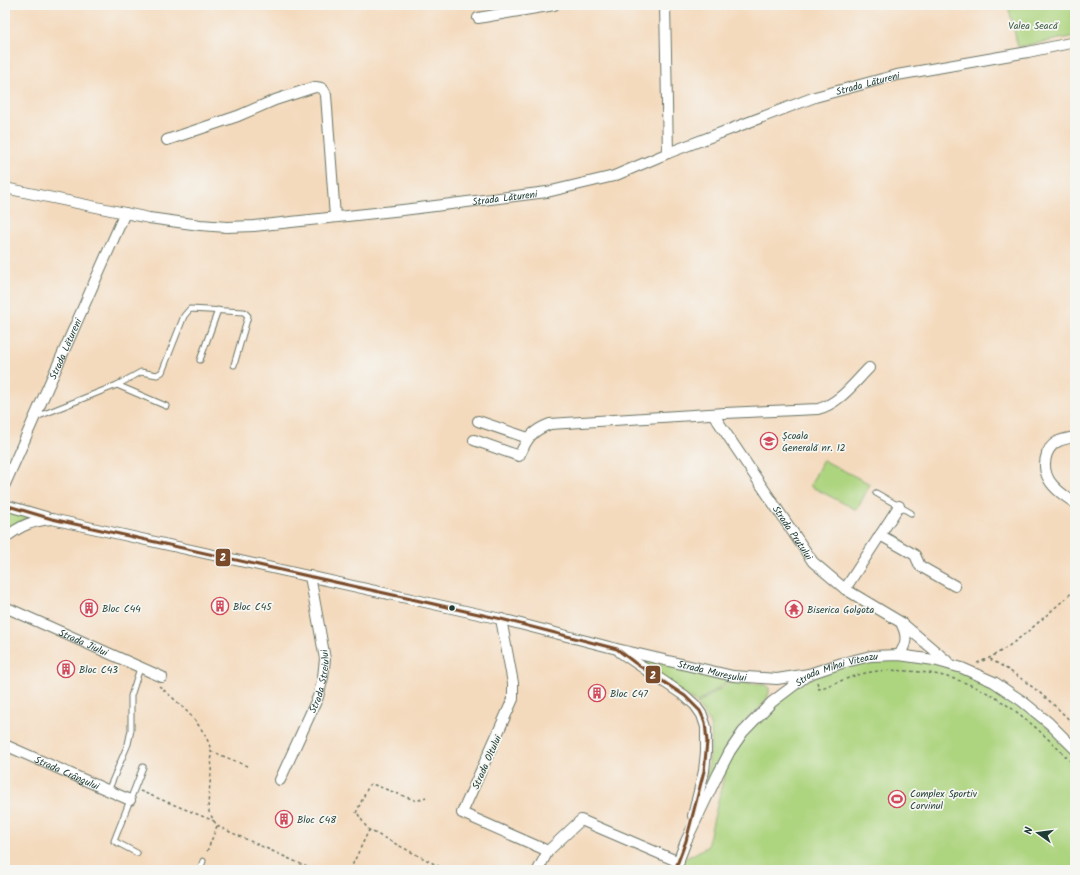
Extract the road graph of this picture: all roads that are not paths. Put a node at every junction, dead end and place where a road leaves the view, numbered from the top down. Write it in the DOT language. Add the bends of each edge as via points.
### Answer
graph roads {
  1 [pos="554,5"];
  2 [pos="665,5"];
  3 [pos="478,18"];
  4 [pos="1075,42"];
  5 [pos="167,140"];
  6 [pos="668,153"];
  7 [pos="5,188"];
  8 [pos="125,213"];
  9 [pos="335,217"];
  10 [pos="218,310"];
  11 [pos="200,360"];
  12 [pos="234,365"];
  13 [pos="869,368"];
  14 [pos="117,385"];
  15 [pos="166,406"];
  16 [pos="713,414"];
  17 [pos="34,419"];
  18 [pos="478,421"];
  19 [pos="1075,437"];
  20 [pos="528,438"];
  21 [pos="474,440"];
  22 [pos="5,484"];
  23 [pos="876,493"];
  24 [pos="1075,503"];
  25 [pos="5,505"];
  26 [pos="899,506"];
  27 [pos="911,513"];
  28 [pos="52,519"];
  29 [pos="880,535"];
  30 [pos="5,538"];
  31 [pos="310,576"];
  32 [pos="955,586"];
  33 [pos="845,590"];
  34 [pos="5,607"];
  35 [pos="501,619"];
  36 [pos="902,623"];
  37 [pos="617,649"];
  38 [pos="899,655"];
  39 [pos="950,664"];
  40 [pos="140,668"];
  41 [pos="812,673"];
  42 [pos="160,681"];
  43 [pos="5,745"];
  44 [pos="1075,749"];
  45 [pos="143,767"];
  46 [pos="280,780"];
  47 [pos="108,791"];
  48 [pos="130,800"];
  49 [pos="686,842"];
  50 [pos="548,851"];
  51 [pos="137,854"];
  52 [pos="203,862"];
  53 [pos="677,866"];
  54 [pos="200,870"];
  55 [pos="538,870"];
  1 -- 3 [label="street"];
  2 -- 6 [label="street"];
  4 -- 6 [label="street, Strada Lătureni" via="897,75 822,95"];
  5 -- 9 [label="street" via="238,116 274,100 320,87 326,95"];
  6 -- 9 [label="street, Strada Lătureni" via="614,176 547,192"];
  7 -- 8 [label="street, Strada Lătureni"];
  8 -- 9 [label="street, Strada Lătureni" via="171,222 227,227"];
  8 -- 17 [label="street, Strada Lătureni"];
  10 -- 11 [label="lane"];
  10 -- 12 [label="lane" via="244,312 248,316"];
  10 -- 14 [label="lane" via="190,309 184,316 162,372 157,375 141,372"];
  13 -- 16 [label="street" via="834,403 826,407"];
  14 -- 15 [label="lane"];
  14 -- 17 [label="lane"];
  16 -- 20 [label="street" via="550,424 533,431"];
  16 -- 33 [label="street, Strada Prutului" via="808,556 818,568"];
  17 -- 22 [label="street, Strada Lătureni"];
  18 -- 20 [label="street"];
  19 -- 24 [label="street" via="1056,442 1051,446 1045,459 1050,481"];
  20 -- 21 [label="street" via="519,456"];
  23 -- 26 [label="lane"];
  25 -- 28 [label="street"];
  26 -- 27 [label="lane"];
  26 -- 29 [label="street"];
  28 -- 30 [label="street, Strada Mureșului" via="25,524"];
  28 -- 31 [label="street, Strada Mureșului"];
  29 -- 32 [label="street" via="915,555 920,566"];
  29 -- 33 [label="street"];
  31 -- 35 [label="street, Strada Mureșului"];
  31 -- 46 [label="street, Strada Streiului" via="324,651 324,672 314,707"];
  33 -- 36 [label="street, Strada Prutului"];
  34 -- 40 [label="street, Strada Jiului"];
  35 -- 37 [label="street, Strada Mureșului"];
  35 -- 50 [label="street, Strada Oltului" via="514,699 462,813"];
  36 -- 38 [label="street" via="907,636"];
  36 -- 39 [label="street, Strada Prutului"];
  37 -- 41 [label="street, Strada Mureșului" via="733,676 777,679"];
  37 -- 49 [label="street, Strada Mureșului" via="688,698 700,711 705,722 707,742 704,772"];
  38 -- 39 [label="street, Strada Mihai Viteazu"];
  38 -- 41 [label="street, Strada Mihai Viteazu" via="864,657"];
  39 -- 44 [label="street, Strada Mihai Viteazu" via="994,682 1022,700"];
  40 -- 42 [label="street, Strada Jiului"];
  40 -- 47 [label="lane" via="131,696 131,730 128,744"];
  41 -- 49 [label="street, Strada Mihai Viteazu" via="772,702 743,732 718,774"];
  43 -- 47 [label="street, Strada Crângului"];
  45 -- 48 [label="lane"];
  47 -- 48 [label="street, Strada Crângului"];
  48 -- 51 [label="lane" via="114,843"];
  49 -- 53 [label="street, Strada Mihai Viteazu"];
  50 -- 53 [label="street" via="583,820"];
  50 -- 55 [label="street"];
  52 -- 54 [label="lane"];
}
